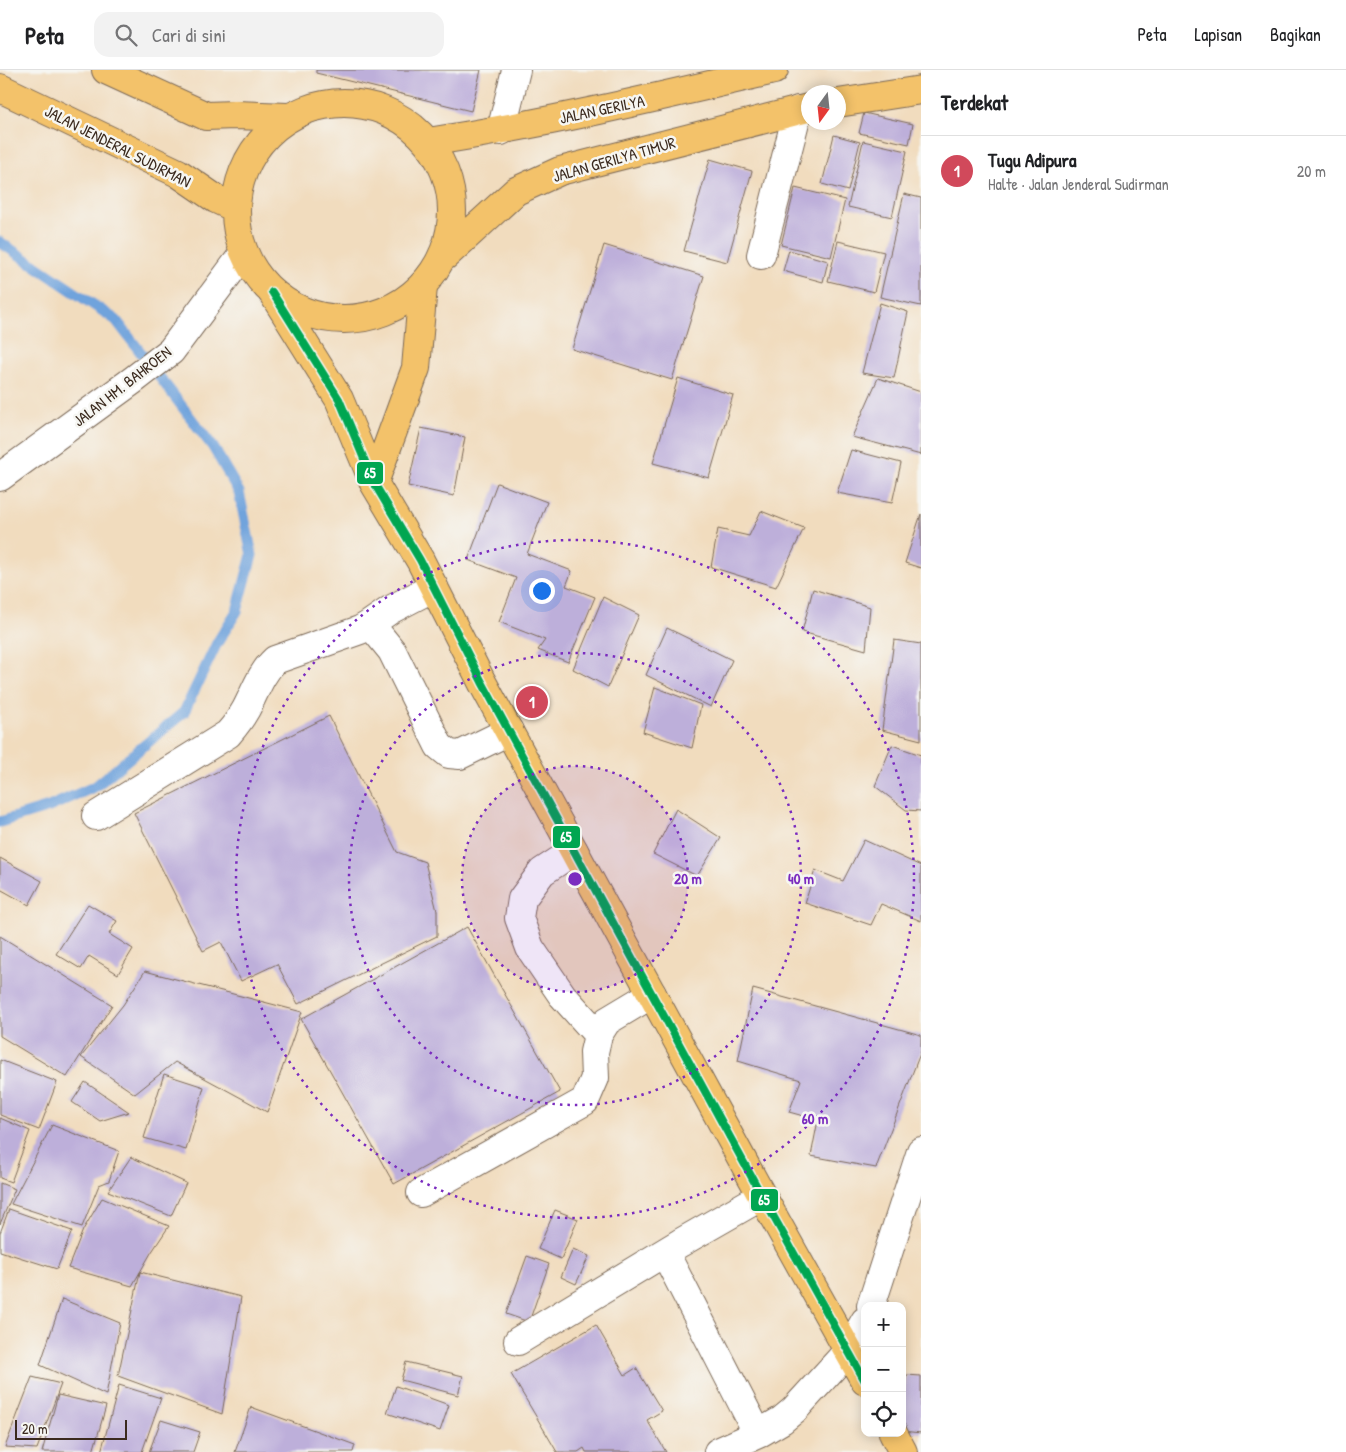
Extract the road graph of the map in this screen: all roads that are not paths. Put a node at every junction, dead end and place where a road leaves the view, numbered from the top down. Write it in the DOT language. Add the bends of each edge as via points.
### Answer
graph roads {
  1 [pos="106,70"];
  2 [pos="516,70"];
  3 [pos="774,70"];
  4 [pos="0,88"];
  5 [pos="921,90"];
  6 [pos="846,102"];
  7 [pos="801,110"];
  8 [pos="801,116"];
  9 [pos="288,117"];
  10 [pos="501,131"];
  11 [pos="428,142"];
  12 [pos="235,208"];
  13 [pos="244,253"];
  14 [pos="761,255"];
  15 [pos="443,257"];
  16 [pos="422,286"];
  17 [pos="272,292"];
  18 [pos="0,476"];
  19 [pos="374,483"];
  20 [pos="434,587"];
  21 [pos="370,624"];
  22 [pos="509,731"];
  23 [pos="96,816"];
  24 [pos="574,851"];
  25 [pos="652,994"];
  26 [pos="598,1035"];
  27 [pos="921,1150"];
  28 [pos="421,1193"];
  29 [pos="762,1196"];
  30 [pos="665,1253"];
  31 [pos="872,1302"];
  32 [pos="861,1328"];
  33 [pos="518,1341"];
  34 [pos="848,1351"];
  35 [pos="861,1375"];
  36 [pos="758,1434"];
  37 [pos="895,1437"];
  38 [pos="718,1452"];
  39 [pos="903,1452"];
  1 -- 9 [label="main road" via="206,116"];
  2 -- 10 [label="street"];
  3 -- 10 [label="main road, JALAN GERILYA"];
  4 -- 12 [label="main road, JALAN JENDERAL SUDIRMAN" via="178,173"];
  5 -- 6 [label="main road"];
  7 -- 15 [label="main road, JALAN GERILYA TIMUR" via="560,171 516,191"];
  8 -- 14 [label="street"];
  9 -- 11 [label="main road" via="317,105 347,102 378,107 405,121"];
  9 -- 12 [label="main road" via="260,140 242,172"];
  10 -- 11 [label="main road, JALAN GERILYA"];
  11 -- 15 [label="main road" via="445,168 453,197 452,228"];
  12 -- 13 [label="main road" via="237,231"];
  13 -- 17 [label="main road"];
  13 -- 18 [label="street, JALAN HM. BAHROEN" via="171,351"];
  15 -- 16 [label="main road"];
  16 -- 17 [label="main road" via="396,306 357,318 332,319 300,310"];
  16 -- 19 [label="main road" via="416,368"];
  17 -- 19 [label="main road" via="339,399"];
  19 -- 20 [label="main road"];
  20 -- 21 [label="street"];
  20 -- 22 [label="main road"];
  21 -- 22 [label="street" via="392,651 439,746 449,754 460,755"];
  21 -- 23 [label="street" via="274,660 267,667 238,723 228,734"];
  22 -- 24 [label="main road"];
  24 -- 25 [label="main road"];
  24 -- 26 [label="street" via="542,872 522,899 519,918 530,948 556,988"];
  25 -- 26 [label="street" via="607,1021"];
  25 -- 29 [label="main road"];
  26 -- 28 [label="street" via="594,1078 585,1101"];
  27 -- 31 [label="street"];
  29 -- 30 [label="street"];
  29 -- 34 [label="main road"];
  30 -- 33 [label="street"];
  30 -- 36 [label="street"];
  32 -- 34 [label="street"];
  34 -- 35 [label="main road"];
  34 -- 36 [label="street" via="794,1410"];
  36 -- 38 [label="street"];
  37 -- 39 [label="main road"];
}
